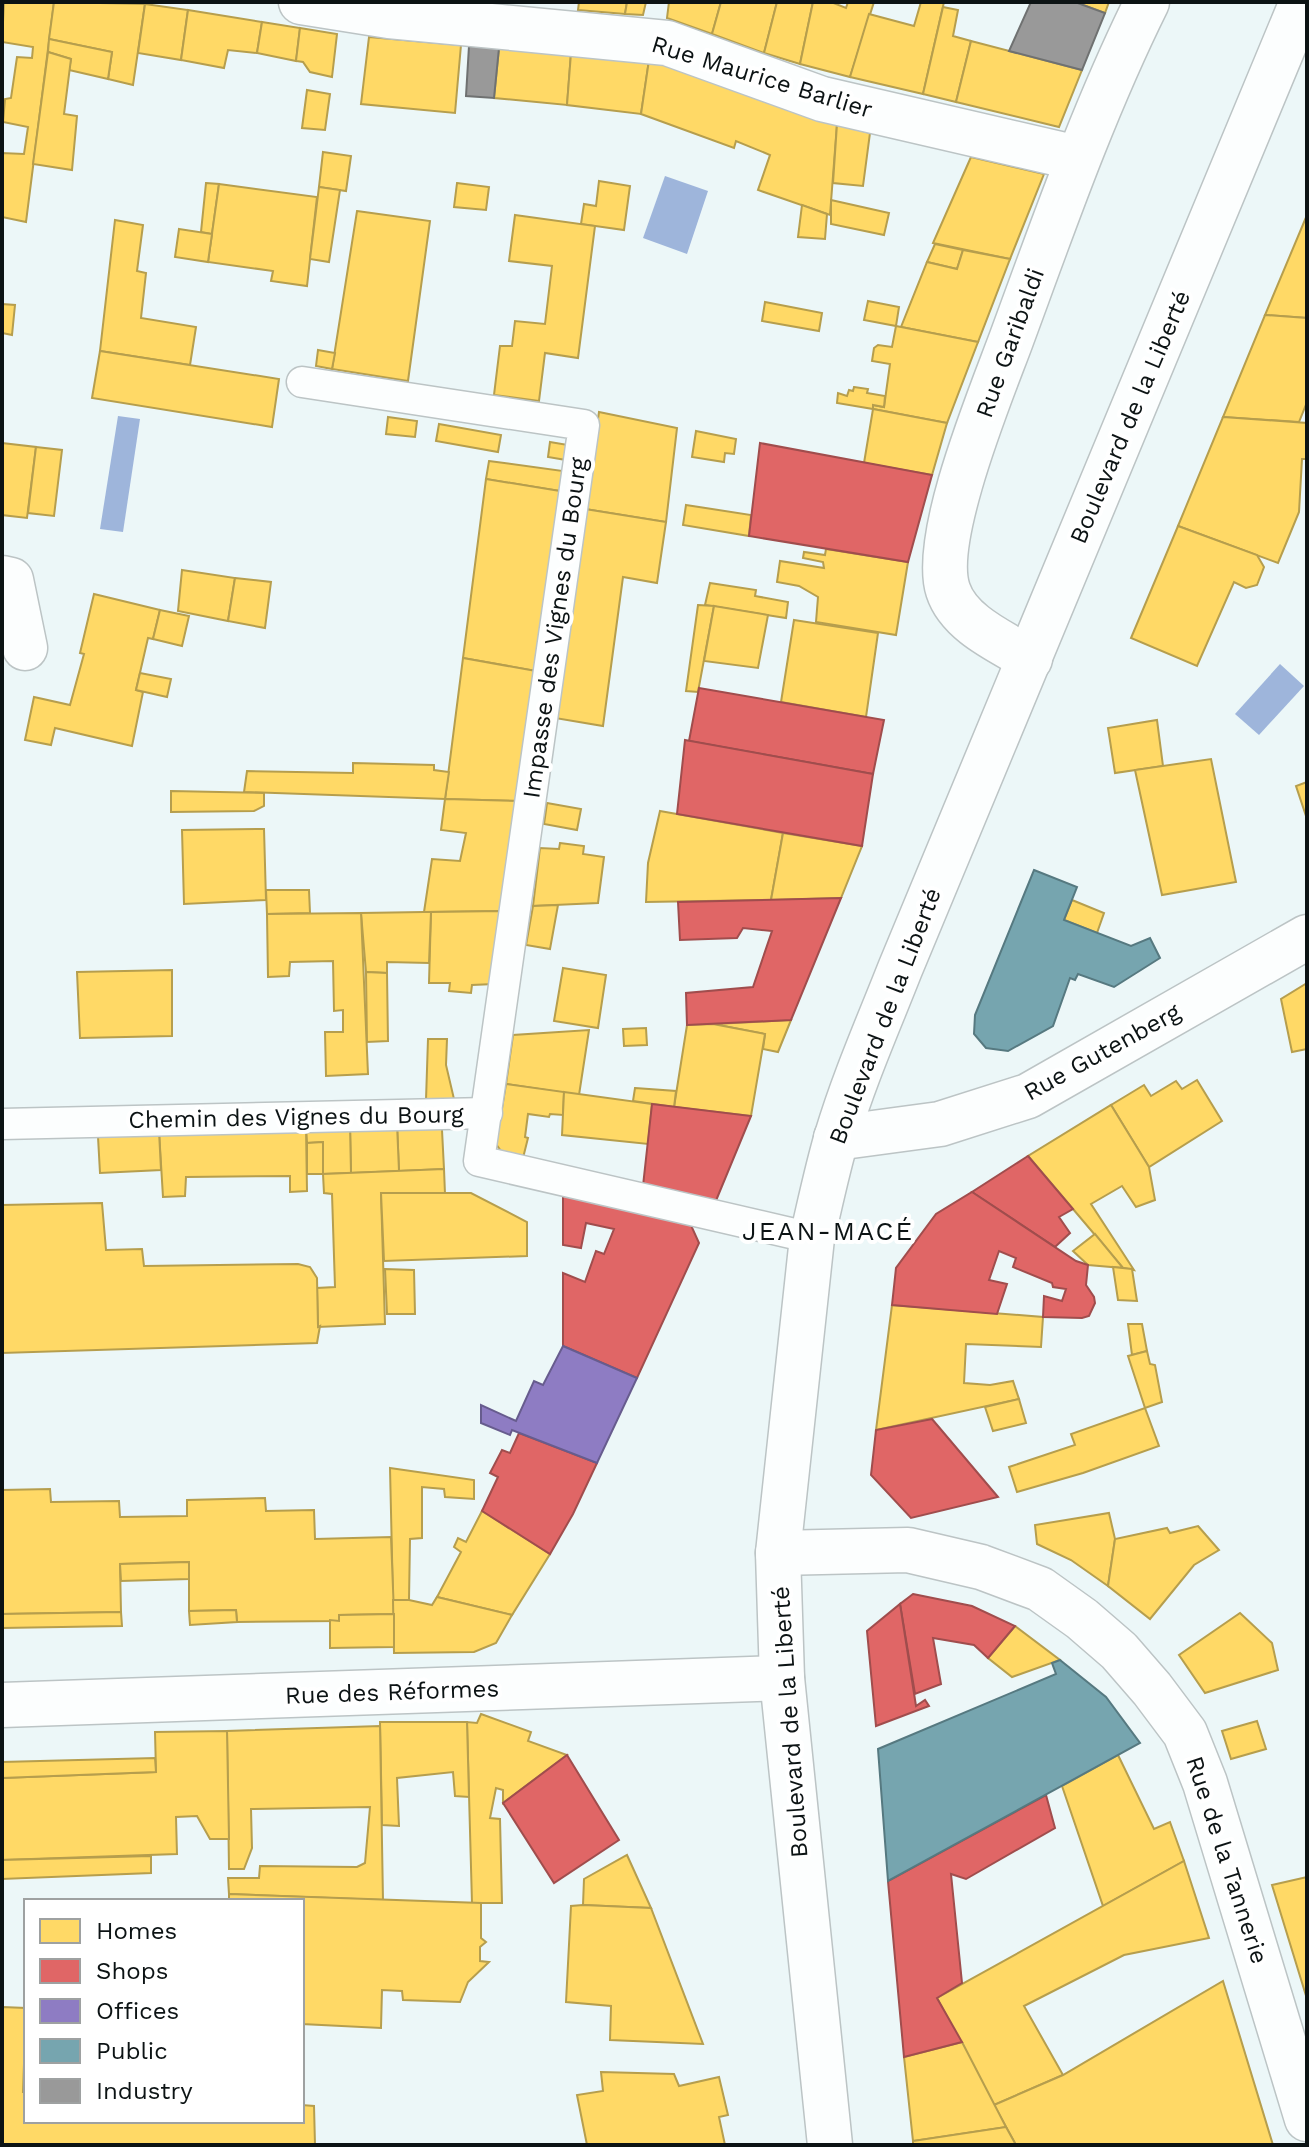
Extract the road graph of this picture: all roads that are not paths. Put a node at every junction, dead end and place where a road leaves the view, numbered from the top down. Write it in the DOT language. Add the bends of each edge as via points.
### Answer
graph roads {
  1 [pos="301,2"];
  2 [pos="1147,2"];
  3 [pos="1302,2"];
  4 [pos="390,9"];
  5 [pos="1295,49"];
  6 [pos="1077,158"];
  7 [pos="302,382"];
  8 [pos="2,578"];
  9 [pos="25,648"];
  10 [pos="1030,659"];
  11 [pos="1307,937"];
  12 [pos="487,1113"];
  13 [pos="2,1124"];
  14 [pos="836,1138"];
  15 [pos="812,1238"];
  16 [pos="778,1553"];
  17 [pos="782,1678"];
  18 [pos="2,1705"];
  19 [pos="1307,2119"];
  20 [pos="830,2145"];
  1 -- 4 [label="street, Rue Maurice Barlier"];
  2 -- 6 [label="street, Rue Garibaldi"];
  3 -- 5 [label="street, Boulevard de la Liberté"];
  4 -- 6 [label="street, Rue Maurice Barlier" via="667,43 822,99"];
  5 -- 10 [label="street, Boulevard de la Liberté"];
  6 -- 10 [label="street, Rue Garibaldi" via="959,487 944,561 948,591 958,610"];
  7 -- 12 [label="lane, Impasse des Vignes du Bourg" via="584,425"];
  8 -- 9 [label="street" via="11,580"];
  10 -- 14 [label="street, Boulevard de la Liberté" via="900,969"];
  11 -- 14 [label="street, Rue Gutenberg" via="1028,1096 940,1124"];
  12 -- 13 [label="lane, Chemin des Vignes du Bourg"];
  12 -- 15 [label="lane, Chemin des Vignes du Bourg" via="479,1161"];
  14 -- 15 [label="street, Boulevard de la Liberté"];
  15 -- 16 [label="street, Boulevard de la Liberté"];
  16 -- 17 [label="street, Boulevard de la Liberté"];
  16 -- 19 [label="street, Rue de la Tannerie" via="908,1550 981,1567 1040,1589 1119,1651 1185,1733 1205,1783"];
  17 -- 18 [label="street, Rue des Réformes"];
  17 -- 20 [label="street, Boulevard de la Liberté"];
}
